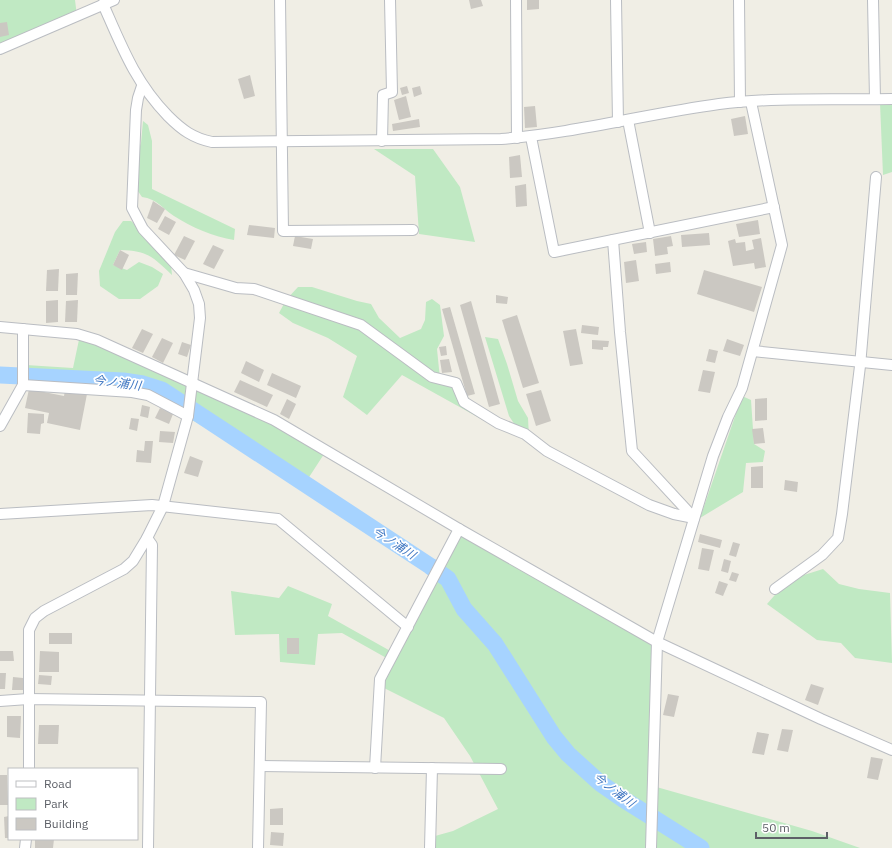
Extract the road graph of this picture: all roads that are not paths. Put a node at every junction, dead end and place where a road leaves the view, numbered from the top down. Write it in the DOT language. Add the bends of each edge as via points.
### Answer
graph roads {
  1 [pos="114,0"];
  2 [pos="280,0"];
  3 [pos="390,0"];
  4 [pos="516,0"];
  5 [pos="616,0"];
  6 [pos="739,0"];
  7 [pos="873,0"];
  8 [pos="103,4"];
  9 [pos="0,49"];
  10 [pos="142,86"];
  11 [pos="875,99"];
  12 [pos="892,99"];
  13 [pos="740,102"];
  14 [pos="751,102"];
  15 [pos="628,120"];
  16 [pos="618,122"];
  17 [pos="531,137"];
  18 [pos="517,138"];
  19 [pos="382,141"];
  20 [pos="282,142"];
  21 [pos="876,177"];
  22 [pos="774,207"];
  23 [pos="413,230"];
  24 [pos="650,232"];
  25 [pos="613,240"];
  26 [pos="184,273"];
  27 [pos="0,328"];
  28 [pos="23,328"];
  29 [pos="753,351"];
  30 [pos="860,362"];
  31 [pos="892,365"];
  32 [pos="192,383"];
  33 [pos="23,385"];
  34 [pos="188,416"];
  35 [pos="0,426"];
  36 [pos="163,506"];
  37 [pos="0,514"];
  38 [pos="694,518"];
  39 [pos="459,529"];
  40 [pos="147,538"];
  41 [pos="775,589"];
  42 [pos="408,627"];
  43 [pos="657,642"];
  44 [pos="28,700"];
  45 [pos="0,701"];
  46 [pos="149,701"];
  47 [pos="892,750"];
  48 [pos="260,766"];
  49 [pos="29,768"];
  50 [pos="375,768"];
  51 [pos="432,768"];
  52 [pos="501,769"];
  53 [pos="148,848"];
  54 [pos="258,848"];
  55 [pos="430,848"];
  56 [pos="651,848"];
  1 -- 8 [label="street"];
  2 -- 20 [label="street"];
  3 -- 19 [label="street" via="392,92 383,96"];
  4 -- 18 [label="street"];
  5 -- 16 [label="street"];
  6 -- 13 [label="street"];
  7 -- 11 [label="street"];
  8 -- 9 [label="street"];
  8 -- 10 [label="street" via="126,58"];
  10 -- 20 [label="street" via="177,125 199,140"];
  10 -- 26 [label="street" via="136,110 132,208 143,229"];
  11 -- 12 [label="street"];
  11 -- 14 [label="street"];
  13 -- 14 [label="street"];
  13 -- 15 [label="street"];
  14 -- 22 [label="street"];
  15 -- 16 [label="street"];
  15 -- 24 [label="street"];
  16 -- 17 [label="street"];
  17 -- 18 [label="street"];
  17 -- 25 [label="street" via="554,252"];
  18 -- 19 [label="street"];
  19 -- 20 [label="street"];
  20 -- 23 [label="street" via="283,231"];
  21 -- 30 [label="street"];
  22 -- 24 [label="street"];
  22 -- 29 [label="street" via="782,245"];
  24 -- 25 [label="street"];
  25 -- 38 [label="street" via="632,451"];
  26 -- 32 [label="street" via="199,304 200,318"];
  26 -- 38 [label="street" via="236,288 254,289 361,325 432,377 456,383 464,402 498,423 525,434 547,451 649,505"];
  27 -- 28 [label="street"];
  28 -- 32 [label="street" via="77,334 97,340"];
  28 -- 33 [label="street"];
  29 -- 30 [label="street"];
  29 -- 38 [label="street" via="742,388 713,456"];
  30 -- 31 [label="street"];
  30 -- 41 [label="street" via="838,538 822,555"];
  32 -- 34 [label="street"];
  32 -- 39 [label="street" via="274,420"];
  33 -- 34 [label="street" via="148,395"];
  33 -- 35 [label="street"];
  34 -- 36 [label="street"];
  36 -- 37 [label="street"];
  36 -- 40 [label="street"];
  36 -- 42 [label="street" via="278,519"];
  38 -- 43 [label="street"];
  39 -- 42 [label="street"];
  39 -- 43 [label="street"];
  40 -- 44 [label="street" via="133,561 124,570 35,618 29,630"];
  40 -- 46 [label="street" via="152,545"];
  42 -- 50 [label="street" via="380,679"];
  43 -- 47 [label="street"];
  43 -- 56 [label="street"];
  44 -- 45 [label="street"];
  44 -- 46 [label="street"];
  44 -- 49 [label="street"];
  46 -- 48 [label="street" via="261,702"];
  46 -- 53 [label="street"];
  48 -- 50 [label="street"];
  48 -- 54 [label="street"];
  50 -- 51 [label="street"];
  51 -- 52 [label="street"];
  51 -- 55 [label="street"];
}
